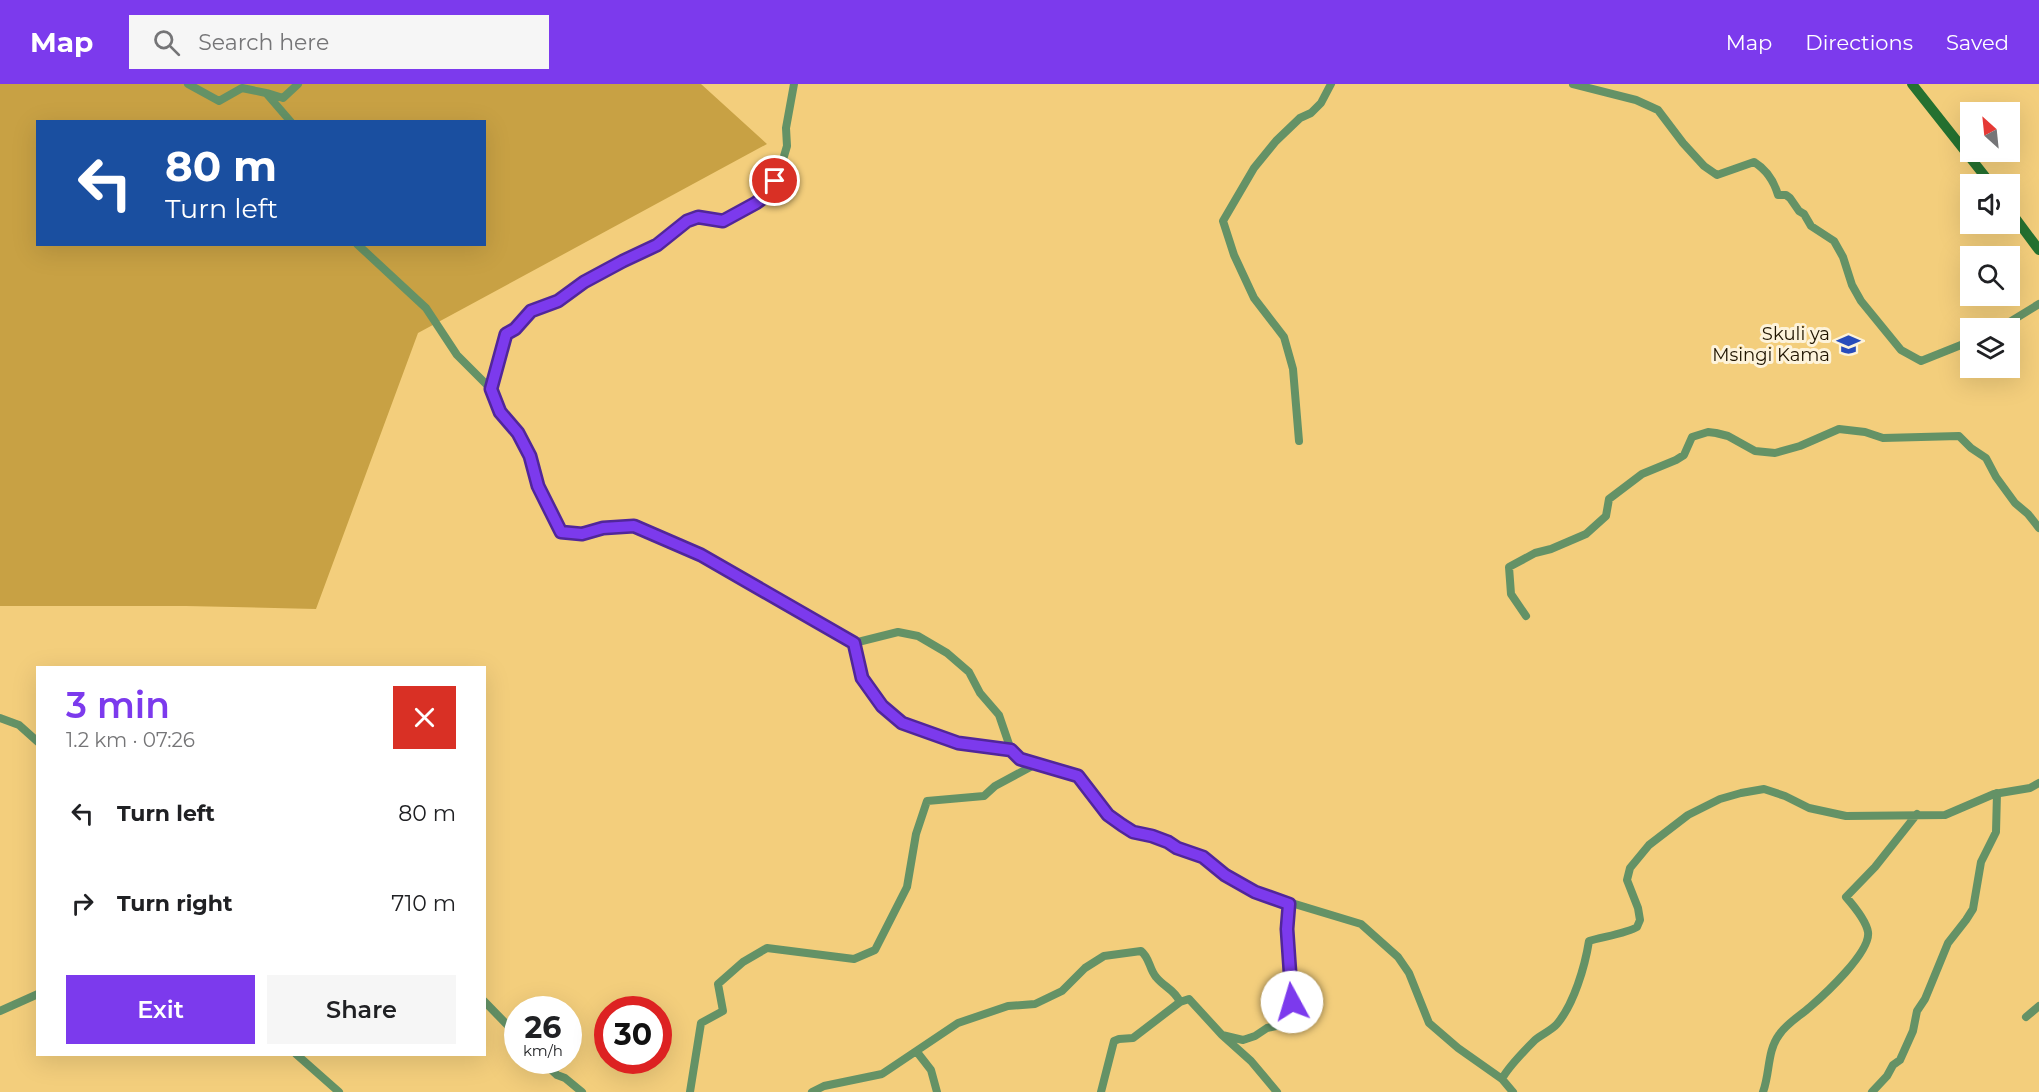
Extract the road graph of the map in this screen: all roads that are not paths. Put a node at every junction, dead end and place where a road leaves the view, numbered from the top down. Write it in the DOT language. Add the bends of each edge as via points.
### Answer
graph roads {
  1 [pos="188,84"];
  2 [pos="298,84"];
  3 [pos="794,84"];
  4 [pos="1331,84"];
  5 [pos="1573,84"];
  6 [pos="1912,84"];
  7 [pos="266,93"];
  8 [pos="289,120"];
  9 [pos="1983,174"];
  10 [pos="2020,224"];
  11 [pos="359,246"];
  12 [pos="2039,250"];
  13 [pos="2039,304"];
  14 [pos="2016,318"];
  15 [pos="1960,345"];
  16 [pos="491,389"];
  17 [pos="1299,441"];
  18 [pos="2039,528"];
  19 [pos="1526,616"];
  20 [pos="854,643"];
  21 [pos="0,718"];
  22 [pos="36,740"];
  23 [pos="1011,750"];
  24 [pos="1036,764"];
  25 [pos="2039,783"];
  26 [pos="1997,794"];
  27 [pos="1917,814"];
  28 [pos="1289,904"];
  29 [pos="36,995"];
  30 [pos="1180,1002"];
  31 [pos="486,1003"];
  32 [pos="2039,1006"];
  33 [pos="0,1011"];
  34 [pos="2026,1017"];
  35 [pos="504,1022"];
  36 [pos="1222,1035"];
  37 [pos="917,1052"];
  38 [pos="298,1056"];
  39 [pos="556,1074"];
  40 [pos="1502,1079"];
  41 [pos="339,1092"];
  42 [pos="582,1092"];
  43 [pos="690,1092"];
  44 [pos="812,1092"];
  45 [pos="937,1092"];
  46 [pos="1101,1092"];
  47 [pos="1277,1092"];
  48 [pos="1513,1092"];
  49 [pos="1763,1092"];
  50 [pos="1872,1092"];
  1 -- 7 [label="street" via="219,101 242,88"];
  2 -- 7 [label="street" via="282,98"];
  3 -- 16 [label="street" via="786,128 787,146 768,194 723,221 698,217 687,221 657,245 584,282 558,301 531,311 506,334"];
  4 -- 17 [label="street" via="1321,103 1276,141 1254,168 1223,221 1254,298 1284,337 1293,369"];
  5 -- 15 [label="street" via="1636,100 1658,110 1683,143 1717,175 1754,162 1760,166 1778,195 1786,195 1811,225 1834,241 1861,301 1902,350 1921,361"];
  6 -- 9 [label="street"];
  7 -- 8 [label="street"];
  10 -- 12 [label="street"];
  11 -- 16 [label="street" via="426,308 457,355"];
  13 -- 14 [label="street"];
  16 -- 20 [label="street" via="500,412 518,433 530,456 538,486 561,532 582,534 634,526 701,555"];
  18 -- 19 [label="street" via="2014,503 1986,458 1959,436 1883,438 1839,429 1775,453 1755,451 1728,436 1708,432 1692,437 1687,451 1676,460 1642,474 1609,499 1606,516 1586,534 1509,567 1511,594"];
  20 -- 23 [label="street" via="862,678 882,706 902,723 958,743"];
  20 -- 23 [label="street" via="898,632 918,636 947,653 969,672 999,715"];
  21 -- 22 [label="street" via="19,725"];
  23 -- 24 [label="street" via="1020,759"];
  24 -- 28 [label="street" via="1078,776 1108,815 1133,832 1203,857 1255,892"];
  24 -- 43 [label="street" via="984,796 927,801 916,834 908,887 874,950 854,959 767,948 718,984 723,1011 701,1023"];
  25 -- 26 [label="street" via="2030,789"];
  26 -- 27 [label="street" via="1945,815"];
  26 -- 50 [label="street" via="1996,832 1981,862 1973,909 1948,944 1917,1011 1900,1060"];
  27 -- 40 [label="street" via="1846,816 1809,808 1764,789 1720,799 1688,815 1649,845 1630,868 1627,880 1638,908 1637,927 1590,941 1585,965 1557,1024 1534,1041"];
  27 -- 49 [label="street" via="1875,867 1845,897 1865,926 1867,939 1837,982 1778,1036 1769,1058"];
  28 -- 36 [label="street" via="1289,982 1294,1022 1267,1028 1243,1040"];
  28 -- 40 [label="street" via="1361,924 1398,957 1409,973 1429,1023"];
  29 -- 33 [label="street"];
  30 -- 36 [label="street" via="1189,999"];
  30 -- 37 [label="street" via="1175,991 1154,975 1141,951 1104,956 1045,1000 1008,1006 958,1023"];
  30 -- 46 [label="street" via="1133,1038 1114,1041"];
  31 -- 35 [label="street"];
  32 -- 34 [label="street"];
  36 -- 47 [label="street"];
  37 -- 44 [label="street" via="882,1074"];
  37 -- 45 [label="street" via="931,1070"];
  38 -- 41 [label="street"];
  39 -- 42 [label="street"];
  40 -- 48 [label="street"];
}
